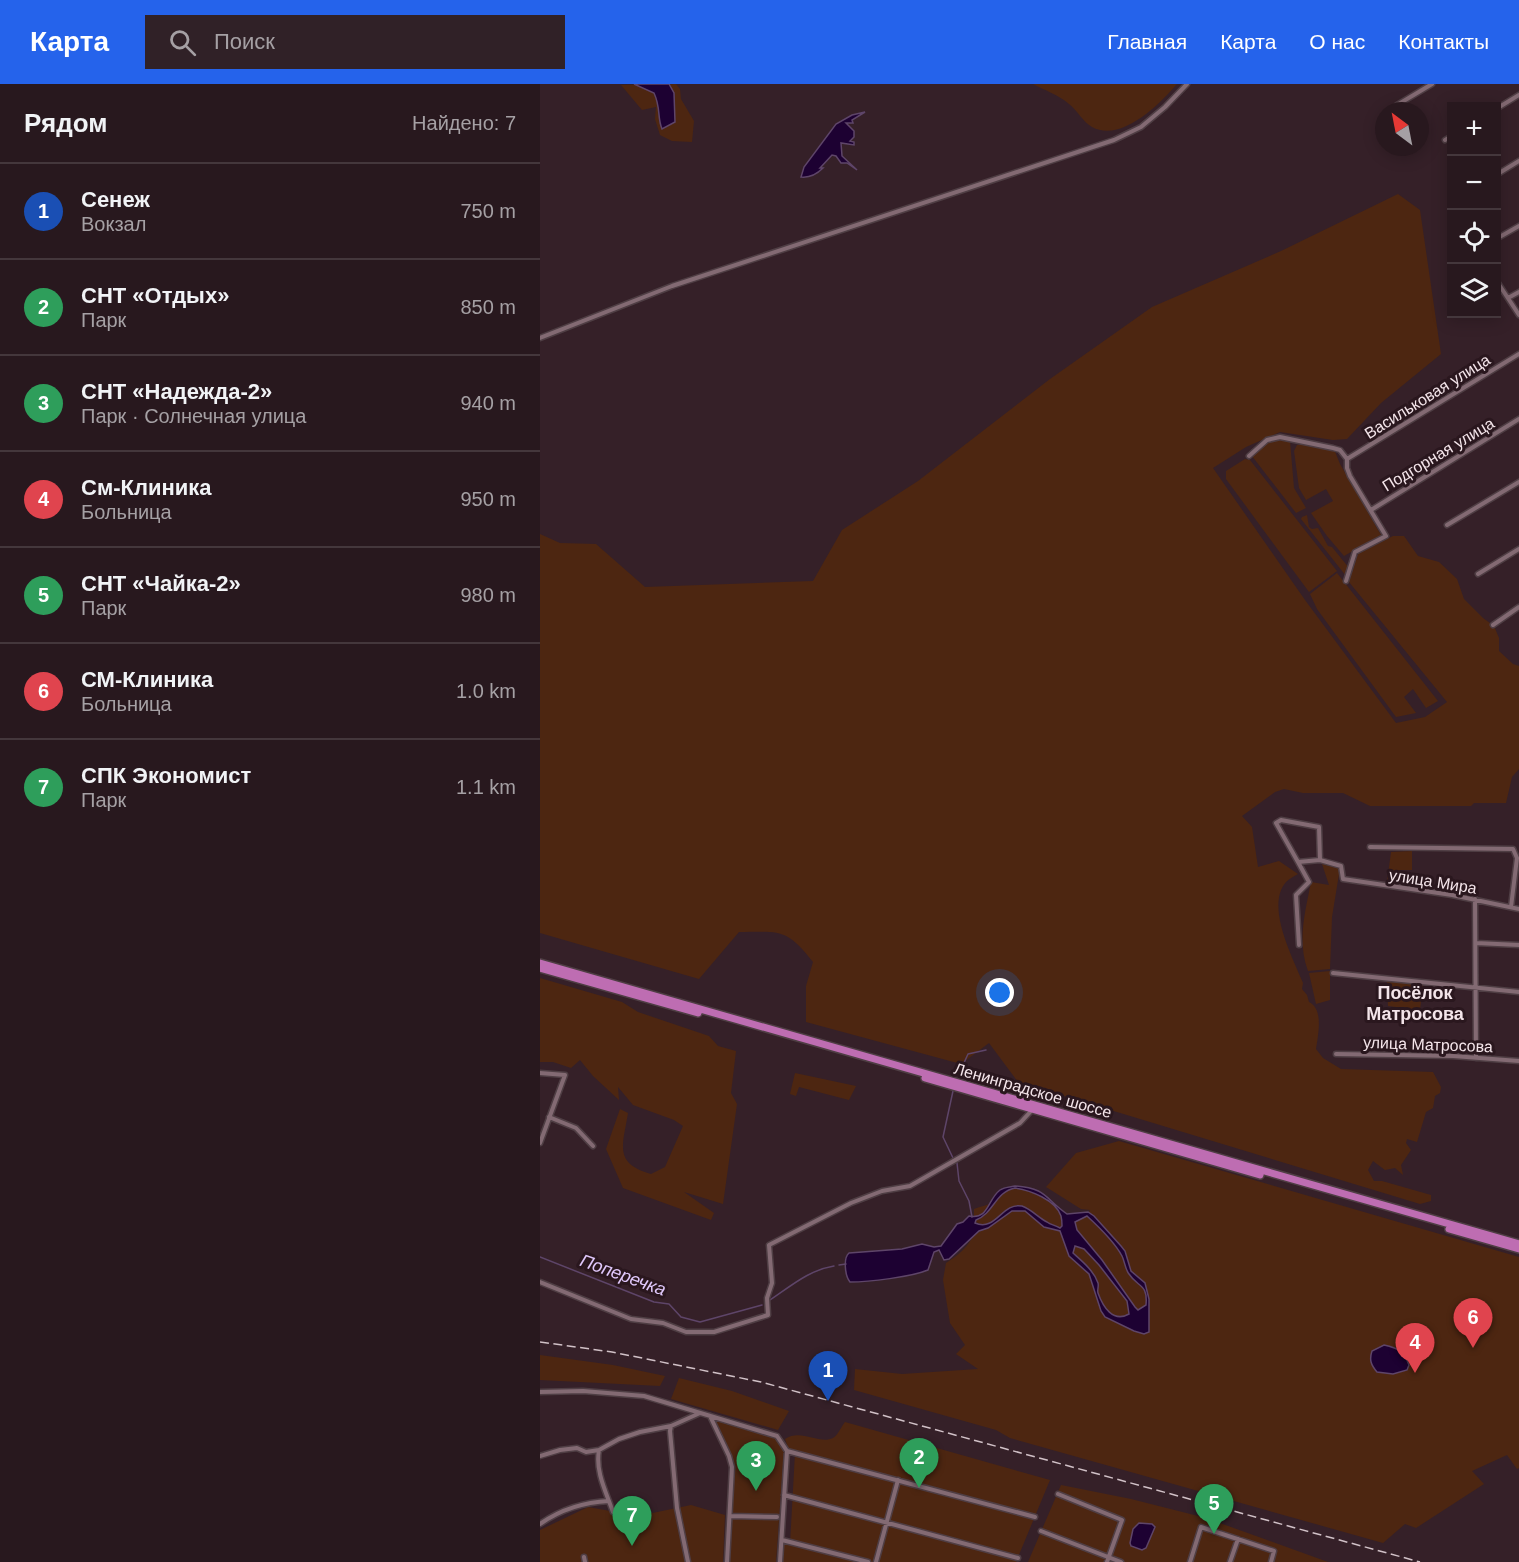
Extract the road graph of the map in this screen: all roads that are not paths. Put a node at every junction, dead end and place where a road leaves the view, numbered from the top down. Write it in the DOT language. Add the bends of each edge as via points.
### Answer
graph roads {
  1 [pos="1187,84"];
  2 [pos="1432,84"];
  3 [pos="1519,95"];
  4 [pos="1402,102"];
  5 [pos="1501,106"];
  6 [pos="1519,161"];
  7 [pos="1501,172"];
  8 [pos="1519,226"];
  9 [pos="1501,237"];
  10 [pos="1501,287"];
  11 [pos="1519,292"];
  12 [pos="1508,298"];
  13 [pos="1519,315"];
  14 [pos="540,338"];
  15 [pos="1519,354"];
  16 [pos="1519,419"];
  17 [pos="1249,456"];
  18 [pos="1347,459"];
  19 [pos="1519,482"];
  20 [pos="1371,510"];
  21 [pos="1447,525"];
  22 [pos="1519,549"];
  23 [pos="1478,574"];
  24 [pos="1346,581"];
  25 [pos="1519,607"];
  26 [pos="1492,625"];
  27 [pos="1370,847"];
  28 [pos="1320,860"];
  29 [pos="1298,862"];
  30 [pos="1475,899"];
  31 [pos="1511,907"];
  32 [pos="1519,909"];
  33 [pos="1476,943"];
  34 [pos="1299,945"];
  35 [pos="1519,945"];
  36 [pos="540,963"];
  37 [pos="540,968"];
  38 [pos="1333,973"];
  39 [pos="1475,988"];
  40 [pos="1519,992"];
  41 [pos="1336,1054"];
  42 [pos="1476,1058"];
  43 [pos="1519,1060"];
  44 [pos="540,1073"];
  45 [pos="1034,1107"];
  46 [pos="549,1117"];
  47 [pos="540,1123"];
  48 [pos="547,1126"];
  49 [pos="540,1143"];
  50 [pos="592,1146"];
  51 [pos="1519,1244"];
  52 [pos="1519,1249"];
  53 [pos="540,1282"];
  54 [pos="540,1392"];
  55 [pos="700,1413"];
  56 [pos="710,1415"];
  57 [pos="672,1426"];
  58 [pos="599,1450"];
  59 [pos="787,1451"];
  60 [pos="540,1456"];
  61 [pos="898,1480"];
  62 [pos="1058,1494"];
  63 [pos="784,1495"];
  64 [pos="609,1501"];
  65 [pos="613,1512"];
  66 [pos="730,1516"];
  67 [pos="777,1517"];
  68 [pos="1035,1517"];
  69 [pos="888,1523"];
  70 [pos="540,1524"];
  71 [pos="1041,1531"];
  72 [pos="1238,1539"];
  73 [pos="782,1540"];
  74 [pos="1018,1558"];
  75 [pos="1108,1560"];
  76 [pos="688,1562"];
  77 [pos="727,1562"];
  78 [pos="780,1562"];
  79 [pos="868,1562"];
  80 [pos="876,1562"];
  81 [pos="1121,1562"];
  82 [pos="1190,1562"];
  83 [pos="1230,1562"];
  84 [pos="1271,1562"];
  1 -- 14 [label="street" via="1141,127 1114,140 672,286"];
  2 -- 4 [label="street"];
  3 -- 5 [label="street"];
  6 -- 7 [label="street"];
  8 -- 9 [label="street"];
  10 -- 12 [label="street"];
  11 -- 12 [label="street"];
  12 -- 13 [label="street"];
  15 -- 18 [label="street, Васильковая улица"];
  16 -- 20 [label="street, Подгорная улица"];
  17 -- 18 [label="street" via="1269,439 1286,437 1340,450"];
  18 -- 20 [label="street" via="1348,472"];
  19 -- 21 [label="street"];
  20 -- 24 [label="street" via="1386,536 1355,552"];
  22 -- 23 [label="street"];
  25 -- 26 [label="street"];
  27 -- 31 [label="street" via="1513,849 1517,858"];
  28 -- 29 [label="street"];
  28 -- 29 [label="street" via="1319,827 1281,820 1276,823"];
  28 -- 30 [label="street, улица Мира" via="1341,866 1343,879"];
  29 -- 34 [label="street" via="1309,882 1296,895"];
  30 -- 31 [label="street, улица Мира"];
  30 -- 33 [label="street"];
  31 -- 32 [label="street, улица Мира"];
  33 -- 35 [label="street"];
  33 -- 39 [label="street"];
  36 -- 45 [label="highway, Ленинградское шоссе"];
  37 -- 45 [label="highway, Ленинградское шоссе"];
  38 -- 39 [label="street"];
  39 -- 40 [label="street"];
  39 -- 42 [label="street"];
  41 -- 42 [label="street, улица Матросова"];
  42 -- 43 [label="street, улица Матросова"];
  44 -- 46 [label="street" via="565,1075"];
  45 -- 51 [label="highway, Ленинградское шоссе"];
  45 -- 52 [label="highway, Ленинградское шоссе"];
  45 -- 53 [label="street" via="1020,1123 910,1186 851,1203 769,1245 772,1283 768,1315 714,1332 686,1332 663,1323 631,1319"];
  46 -- 48 [label="street"];
  46 -- 50 [label="street" via="576,1128"];
  47 -- 48 [label="street"];
  48 -- 49 [label="street"];
  54 -- 55 [label="street" via="638,1395"];
  55 -- 56 [label="street"];
  55 -- 57 [label="street"];
  56 -- 59 [label="street" via="777,1436"];
  56 -- 66 [label="street" via="732,1467"];
  57 -- 58 [label="street" via="619,1438"];
  57 -- 76 [label="street" via="677,1508"];
  58 -- 60 [label="street" via="560,1449"];
  58 -- 64 [label="street" via="599,1471"];
  59 -- 61 [label="street"];
  59 -- 63 [label="street"];
  61 -- 68 [label="street"];
  61 -- 69 [label="street"];
  62 -- 75 [label="street" via="1122,1520"];
  63 -- 69 [label="street"];
  63 -- 73 [label="street"];
  64 -- 65 [label="street"];
  64 -- 70 [label="street" via="590,1502"];
  66 -- 67 [label="street"];
  66 -- 77 [label="street"];
  69 -- 74 [label="street"];
  69 -- 80 [label="street"];
  71 -- 75 [label="street"];
  72 -- 82 [label="street" via="1202,1527"];
  72 -- 83 [label="street"];
  72 -- 84 [label="street" via="1274,1551"];
  73 -- 78 [label="street"];
  73 -- 79 [label="street"];
  75 -- 81 [label="street"];
}
